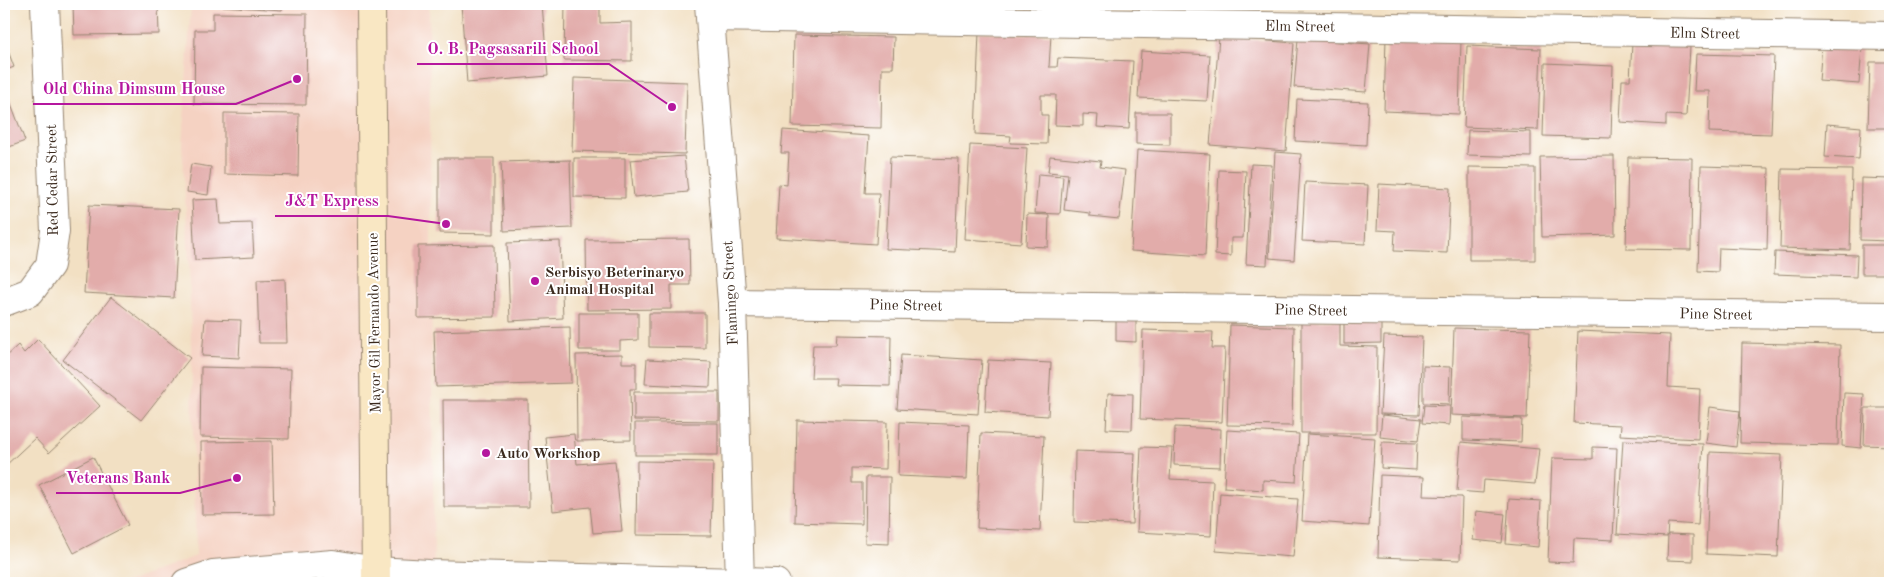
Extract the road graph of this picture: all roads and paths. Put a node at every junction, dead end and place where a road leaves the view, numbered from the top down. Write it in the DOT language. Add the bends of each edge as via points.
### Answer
graph roads {
  1 [pos="45,4"];
  2 [pos="371,4"];
  3 [pos="710,10"];
  4 [pos="1890,36"];
  5 [pos="4,302"];
  6 [pos="732,303"];
  7 [pos="1890,316"];
  8 [pos="376,577"];
  9 [pos="740,582"];
  10 [pos="186,583"];
  11 [pos="776,583"];
  1 -- 5 [label="street, Red Cedar Street" via="55,231 50,265 30,292"];
  2 -- 8 [label="main road, Mayor Gil Fernando Avenue"];
  3 -- 4 [label="street, Elm Street"];
  3 -- 6 [label="street, Flamingo Street"];
  6 -- 7 [label="street, Pine Street"];
  6 -- 9 [label="street, Flamingo Street"];
  8 -- 9 [label="street" via="428,574"];
  8 -- 10 [label="street" via="333,564 212,574"];
  9 -- 11 [label="street"];
}
